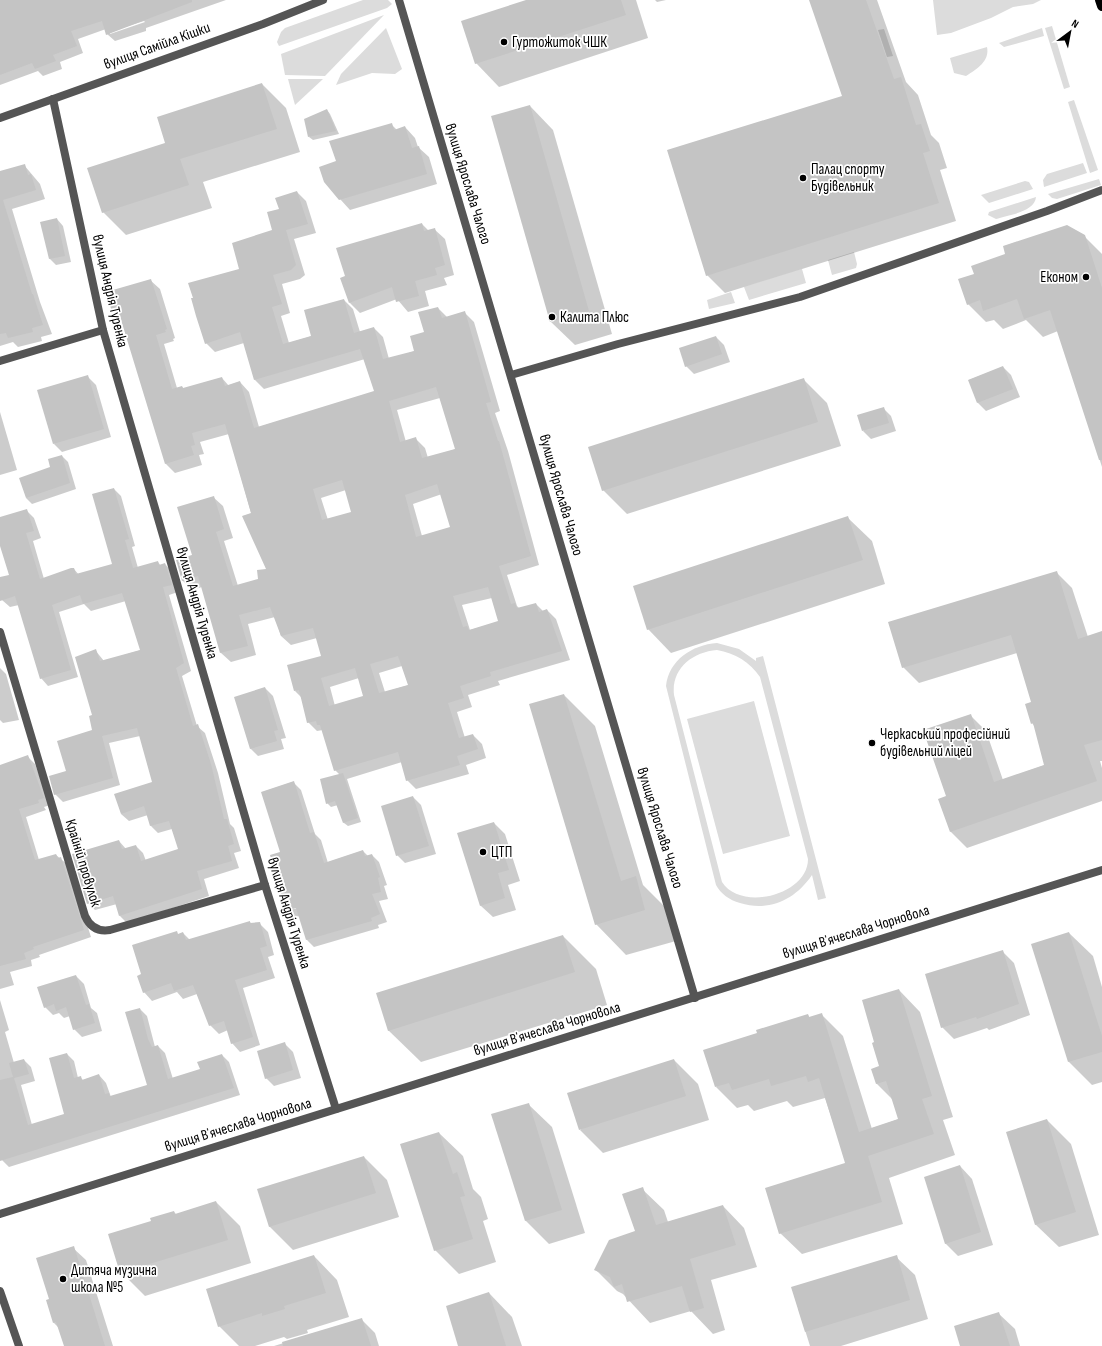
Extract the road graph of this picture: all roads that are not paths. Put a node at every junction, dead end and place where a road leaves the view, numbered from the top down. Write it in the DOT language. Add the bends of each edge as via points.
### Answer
graph roads {
  1 [pos="323,0"];
  2 [pos="399,0"];
  3 [pos="1100,0"];
  4 [pos="1102,6"];
  5 [pos="52,99"];
  6 [pos="0,118"];
  7 [pos="1102,190"];
  8 [pos="104,330"];
  9 [pos="0,361"];
  10 [pos="511,375"];
  11 [pos="0,632"];
  12 [pos="1102,870"];
  13 [pos="265,884"];
  14 [pos="695,998"];
  15 [pos="336,1109"];
  16 [pos="0,1214"];
  17 [pos="0,1291"];
  18 [pos="19,1346"];
  1 -- 5 [label="street, вулиця Самійла Кішки"];
  2 -- 10 [label="street, вулиця Ярослава Чалого"];
  3 -- 4 [label="main road"];
  5 -- 6 [label="street, вулиця Самійла Кішки"];
  5 -- 8 [label="street, вулиця Андрія Туренка"];
  7 -- 10 [label="street" via="800,296"];
  8 -- 9 [label="street"];
  8 -- 13 [label="street, вулиця Андрія Туренка"];
  10 -- 14 [label="street, вулиця Ярослава Чалого"];
  11 -- 13 [label="street, Крайній провулок" via="85,916 92,927 110,930"];
  12 -- 14 [label="street, вулиця Вʼячеслава Чорновола"];
  13 -- 15 [label="street, вулиця Андрія Туренка"];
  14 -- 15 [label="street, вулиця Вʼячеслава Чорновола"];
  15 -- 16 [label="street, вулиця Вʼячеслава Чорновола"];
  17 -- 18 [label="street"];
}
